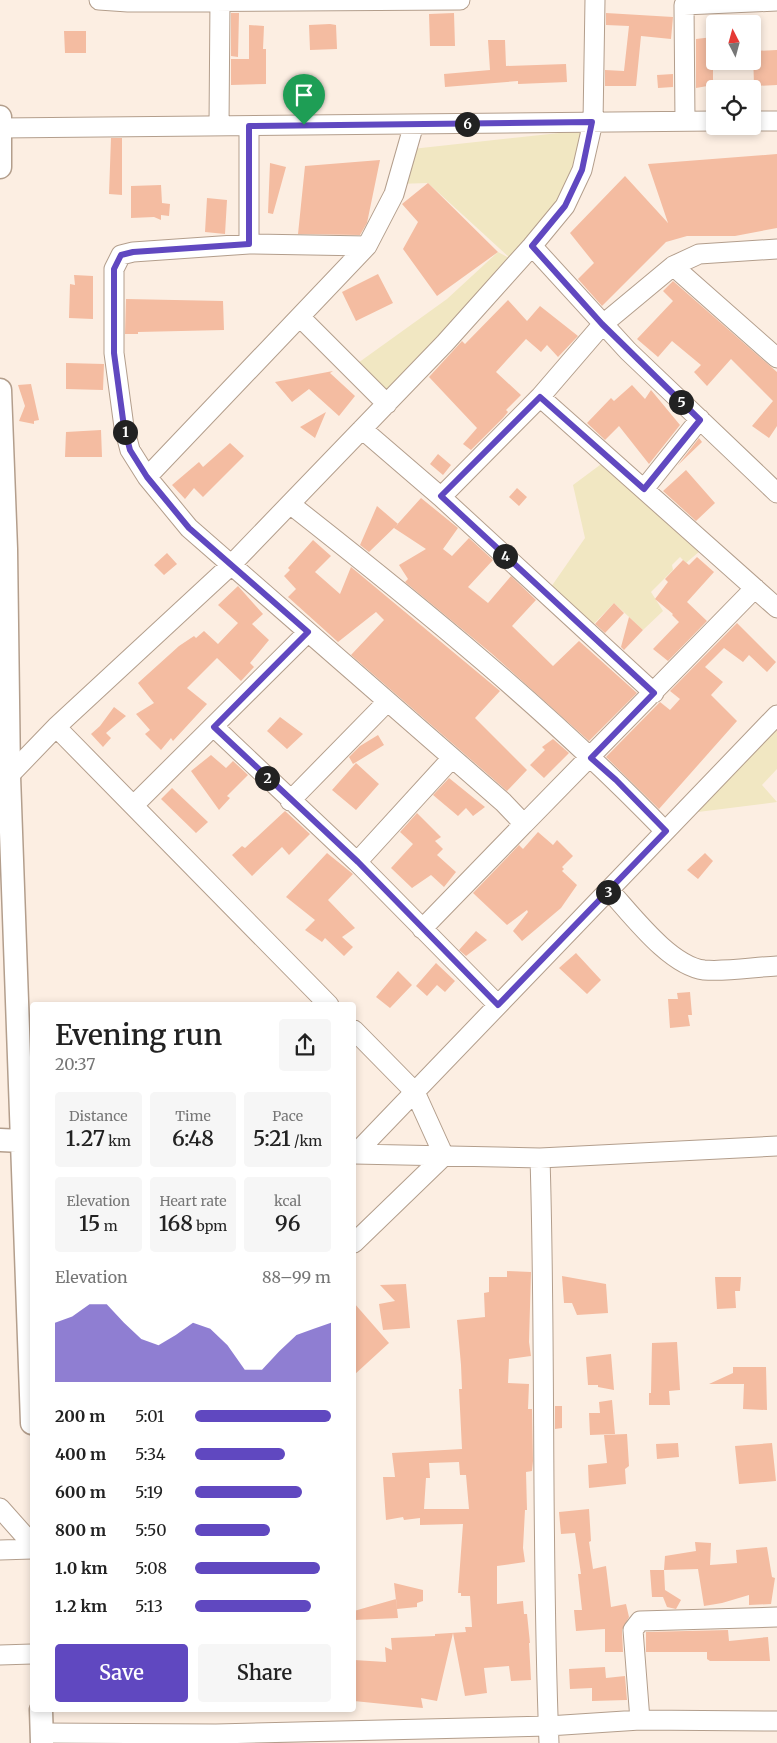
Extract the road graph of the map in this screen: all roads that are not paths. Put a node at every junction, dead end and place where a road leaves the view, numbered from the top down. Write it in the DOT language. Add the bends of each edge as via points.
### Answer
graph roads {
  1 [pos="99,0"];
  2 [pos="460,0"];
  3 [pos="595,0"];
  4 [pos="128,1"];
  5 [pos="220,1"];
  6 [pos="777,1"];
  7 [pos="684,2"];
  8 [pos="0,117"];
  9 [pos="777,120"];
  10 [pos="685,121"];
  11 [pos="706,121"];
  12 [pos="761,121"];
  13 [pos="592,122"];
  14 [pos="414,124"];
  15 [pos="219,126"];
  16 [pos="249,126"];
  17 [pos="0,128"];
  18 [pos="0,167"];
  19 [pos="249,244"];
  20 [pos="366,246"];
  21 [pos="532,246"];
  22 [pos="777,249"];
  23 [pos="673,266"];
  24 [pos="300,317"];
  25 [pos="602,324"];
  26 [pos="777,358"];
  27 [pos="0,390"];
  28 [pos="540,397"];
  29 [pos="387,404"];
  30 [pos="700,420"];
  31 [pos="362,429"];
  32 [pos="1,443"];
  33 [pos="147,477"];
  34 [pos="644,489"];
  35 [pos="777,493"];
  36 [pos="441,496"];
  37 [pos="290,504"];
  38 [pos="230,566"];
  39 [pos="755,588"];
  40 [pos="777,608"];
  41 [pos="308,632"];
  42 [pos="654,693"];
  43 [pos="387,702"];
  44 [pos="777,715"];
  45 [pos="56,727"];
  46 [pos="214,727"];
  47 [pos="452,758"];
  48 [pos="591,758"];
  49 [pos="4,781"];
  50 [pos="290,800"];
  51 [pos="134,805"];
  52 [pos="524,824"];
  53 [pos="666,831"];
  54 [pos="358,862"];
  55 [pos="609,890"];
  56 [pos="422,929"];
  57 [pos="777,966"];
  58 [pos="326,1002"];
  59 [pos="498,1005"];
  60 [pos="356,1032"];
  61 [pos="415,1092"];
  62 [pos="0,1140"];
  63 [pos="27,1141"];
  64 [pos="777,1146"];
  65 [pos="356,1152"];
  66 [pos="356,1154"];
  67 [pos="444,1156"];
  68 [pos="540,1158"];
  69 [pos="356,1242"];
  70 [pos="30,1310"];
  71 [pos="0,1508"];
  72 [pos="30,1542"];
  73 [pos="30,1549"];
  74 [pos="0,1550"];
  75 [pos="777,1617"];
  76 [pos="30,1654"];
  77 [pos="0,1655"];
  78 [pos="41,1712"];
  79 [pos="640,1720"];
  80 [pos="777,1721"];
  81 [pos="549,1735"];
  82 [pos="42,1738"];
  1 -- 4 [label="street"];
  2 -- 5 [label="street"];
  3 -- 13 [label="street"];
  4 -- 5 [label="street"];
  5 -- 15 [label="street"];
  6 -- 7 [label="street"];
  7 -- 10 [label="street"];
  8 -- 17 [label="street"];
  9 -- 12 [label="street"];
  10 -- 11 [label="street"];
  10 -- 13 [label="street"];
  13 -- 14 [label="street"];
  13 -- 21 [label="street" via="582,170 565,206"];
  14 -- 16 [label="street"];
  14 -- 20 [label="street" via="394,194"];
  15 -- 16 [label="street"];
  15 -- 17 [label="street"];
  16 -- 19 [label="street"];
  17 -- 18 [label="street"];
  19 -- 20 [label="street"];
  19 -- 33 [label="street" via="133,252 121,255 117,260 114,269 114,353 124,427 130,450"];
  20 -- 24 [label="street"];
  21 -- 25 [label="street"];
  21 -- 29 [label="street"];
  22 -- 23 [label="street" via="699,254"];
  23 -- 25 [label="street"];
  23 -- 26 [label="street"];
  24 -- 29 [label="street"];
  24 -- 33 [label="street"];
  25 -- 28 [label="street"];
  25 -- 30 [label="street"];
  27 -- 32 [label="street"];
  28 -- 34 [label="street"];
  28 -- 36 [label="street"];
  29 -- 31 [label="street"];
  30 -- 34 [label="street"];
  30 -- 35 [label="street"];
  31 -- 36 [label="street"];
  31 -- 37 [label="street"];
  32 -- 49 [label="street"];
  33 -- 38 [label="street" via="189,528"];
  34 -- 39 [label="street"];
  36 -- 42 [label="street"];
  37 -- 38 [label="street"];
  37 -- 48 [label="street" via="409,597"];
  38 -- 41 [label="street"];
  38 -- 45 [label="street"];
  39 -- 40 [label="street"];
  39 -- 42 [label="street"];
  41 -- 43 [label="street"];
  41 -- 46 [label="street"];
  42 -- 48 [label="street"];
  43 -- 47 [label="street"];
  43 -- 50 [label="street"];
  44 -- 53 [label="street"];
  45 -- 49 [label="street"];
  45 -- 51 [label="street"];
  46 -- 50 [label="street"];
  46 -- 51 [label="street"];
  47 -- 52 [label="street"];
  47 -- 54 [label="street"];
  48 -- 52 [label="street"];
  48 -- 53 [label="street"];
  49 -- 63 [label="street"];
  50 -- 54 [label="street"];
  51 -- 58 [label="street"];
  52 -- 56 [label="street"];
  53 -- 55 [label="street"];
  54 -- 56 [label="street"];
  55 -- 57 [label="street" via="673,957 687,965 704,970"];
  55 -- 59 [label="street"];
  56 -- 59 [label="street"];
  59 -- 61 [label="street"];
  60 -- 61 [label="street"];
  61 -- 65 [label="street"];
  61 -- 67 [label="street"];
  62 -- 63 [label="street"];
  63 -- 70 [label="street"];
  64 -- 68 [label="street"];
  66 -- 67 [label="street"];
  67 -- 68 [label="street"];
  67 -- 69 [label="street"];
  68 -- 81 [label="street" via="544,1295 544,1583"];
  71 -- 72 [label="street"];
  73 -- 74 [label="street"];
  75 -- 79 [label="street" via="636,1624 633,1630"];
  76 -- 77 [label="street"];
  78 -- 82 [label="street"];
  79 -- 80 [label="street"];
  79 -- 81 [label="street"];
  81 -- 82 [label="street" via="226,1734"];
}
